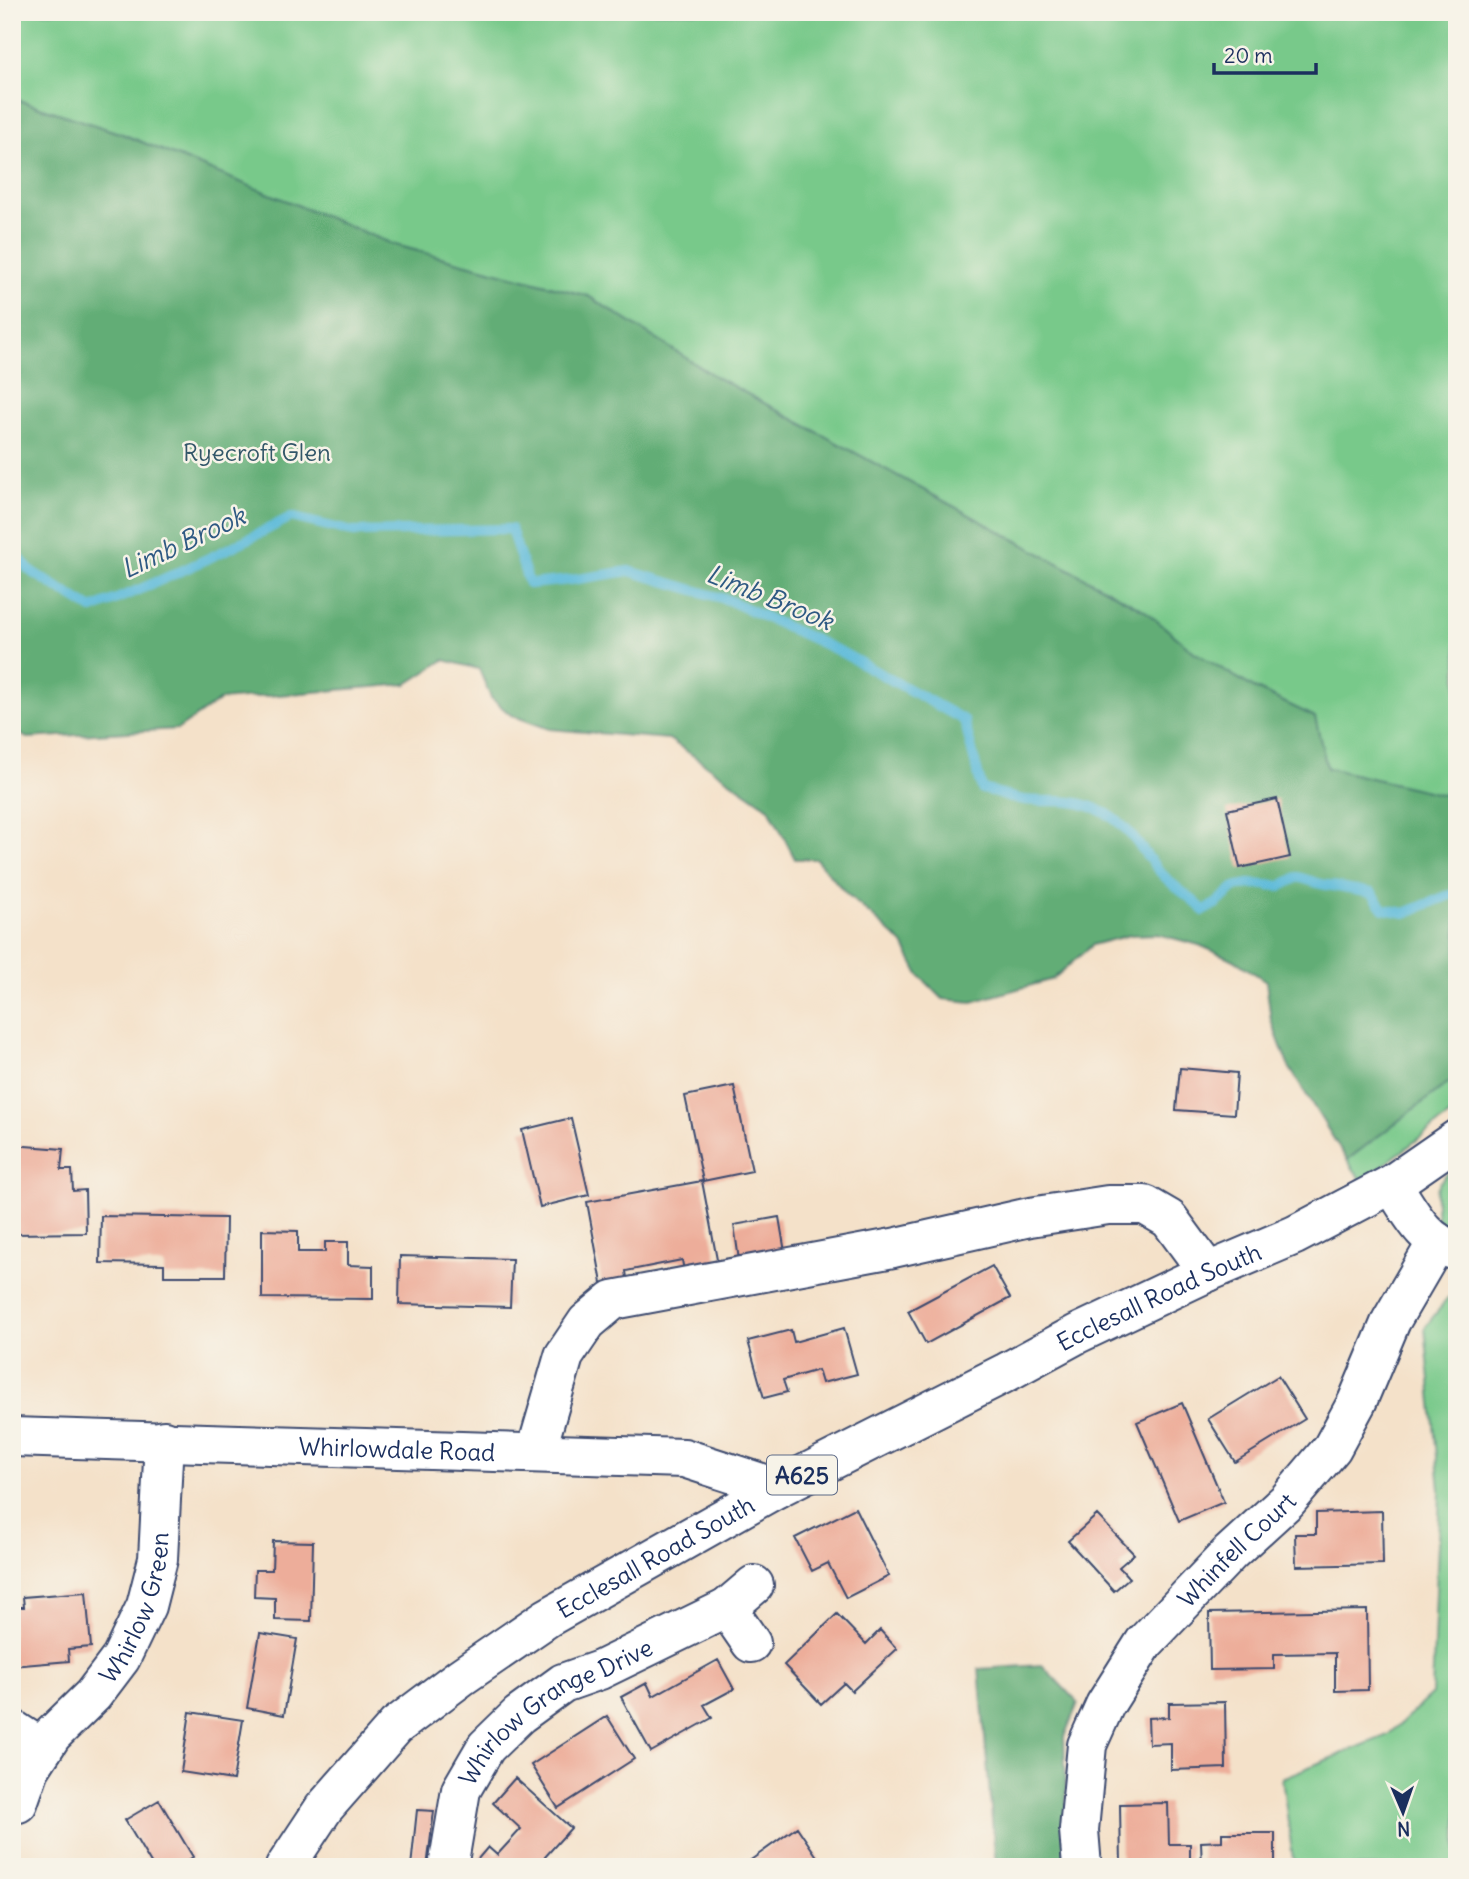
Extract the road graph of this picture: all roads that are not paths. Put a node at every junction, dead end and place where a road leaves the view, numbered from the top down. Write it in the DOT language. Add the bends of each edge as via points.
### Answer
graph roads {
  1 [pos="1457,1139"];
  2 [pos="1392,1184"];
  3 [pos="1447,1247"];
  4 [pos="1208,1272"];
  5 [pos="12,1437"];
  6 [pos="164,1440"];
  7 [pos="536,1452"];
  8 [pos="776,1488"];
  9 [pos="751,1643"];
  10 [pos="28,1739"];
  11 [pos="18,1803"];
  12 [pos="285,1867"];
  13 [pos="448,1867"];
  14 [pos="1082,1867"];
  1 -- 2 [label="main road, Ecclesall Road South / A625"];
  2 -- 3 [label="main road" via="1420,1228"];
  2 -- 4 [label="main road, Ecclesall Road South / A625" via="1295,1235"];
  3 -- 14 [label="main road, Whinfell Court" via="1391,1321 1332,1448 1287,1501 1144,1643 1105,1705 1087,1745 1079,1829"];
  4 -- 7 [label="main road" via="1169,1219 1145,1205 1108,1205 613,1300 587,1322 564,1356"];
  4 -- 8 [label="main road, Ecclesall Road South / A625"];
  5 -- 6 [label="main road, Whirlowdale Road"];
  6 -- 7 [label="main road, Whirlowdale Road"];
  6 -- 10 [label="main road, Whirlow Green" via="158,1559 146,1606 121,1658 93,1695 52,1735"];
  7 -- 8 [label="main road, Whirlowdale Road" via="684,1458"];
  8 -- 12 [label="main road, Ecclesall Road South / A625" via="547,1618 396,1726 324,1808"];
  9 -- 13 [label="main road, Whirlow Grange Drive" via="740,1596 600,1670 563,1683 519,1715 486,1747 461,1790"];
  10 -- 11 [label="main road, Whirlow Green" via="30,1769"];
}
